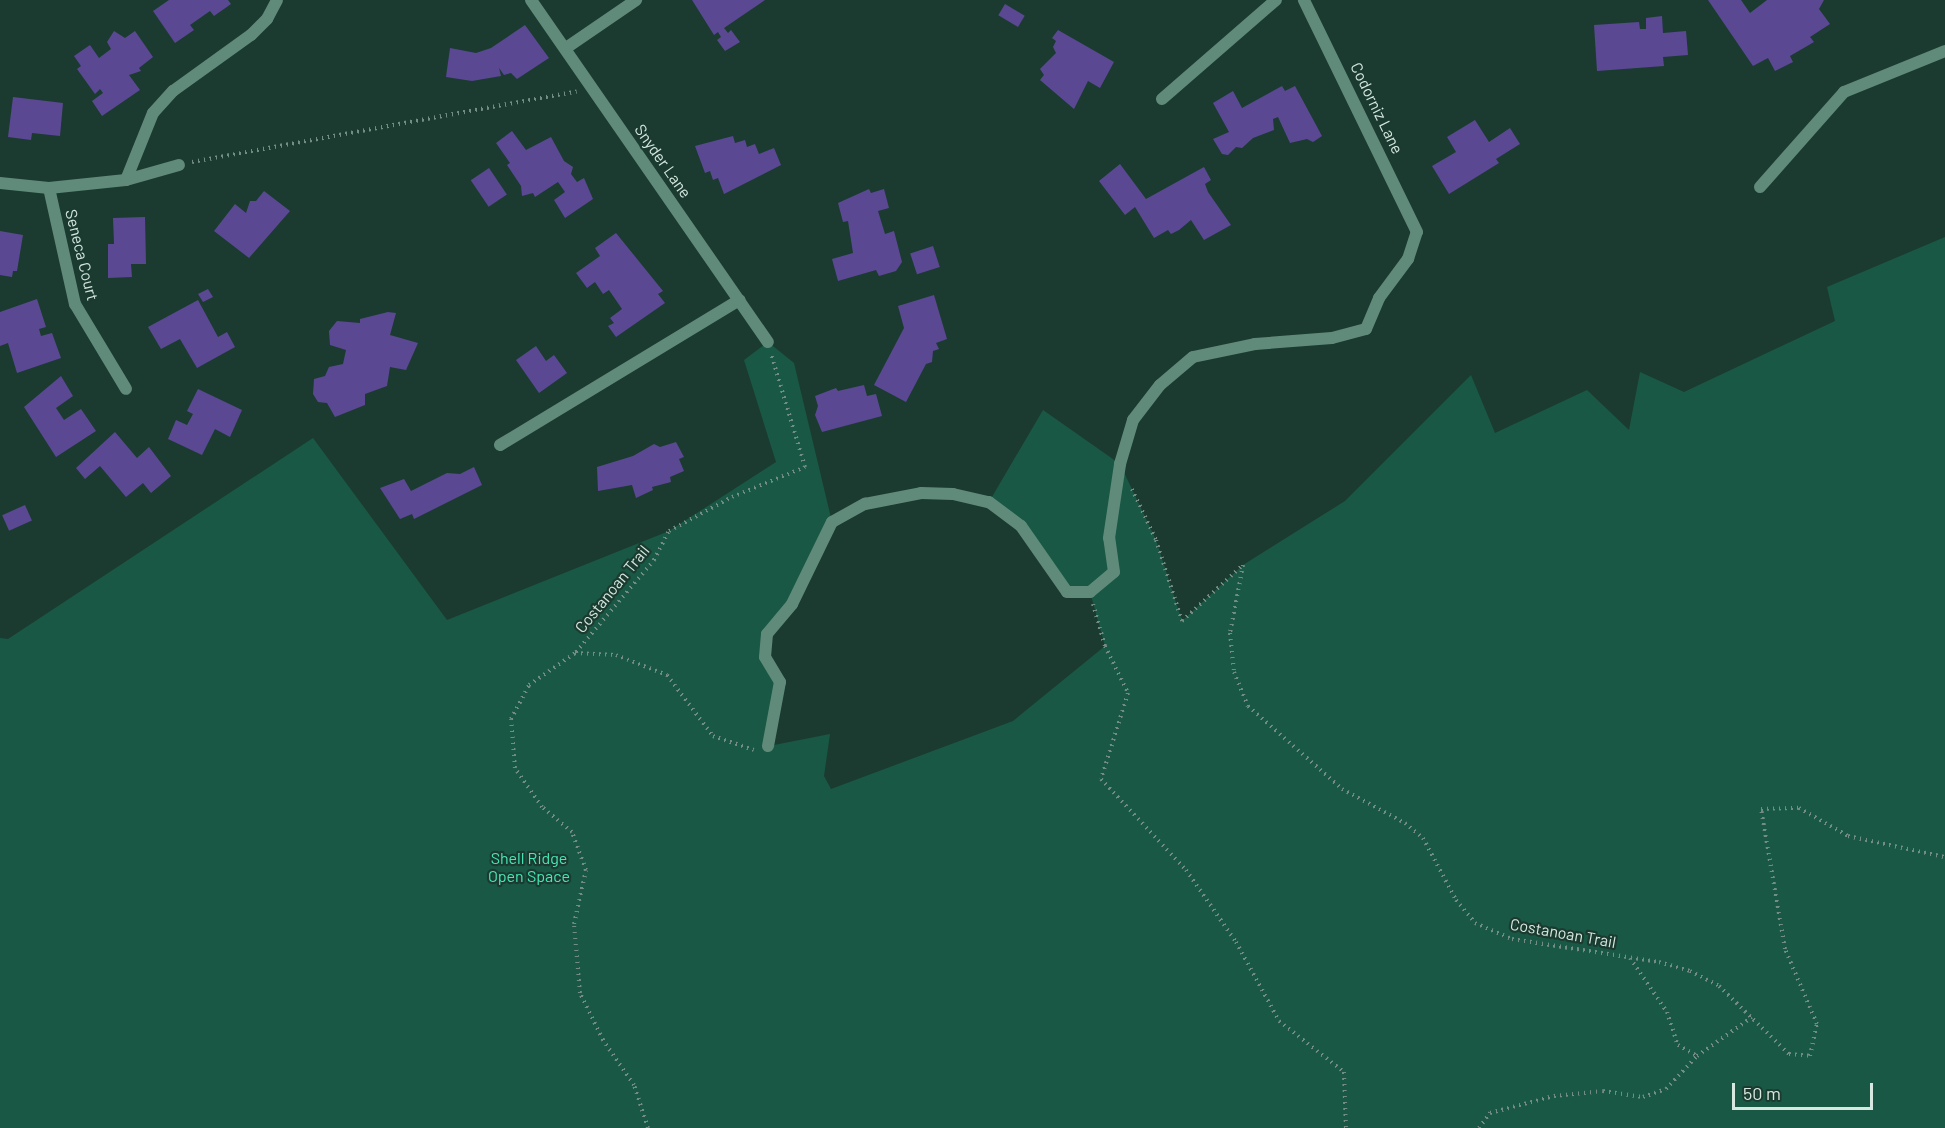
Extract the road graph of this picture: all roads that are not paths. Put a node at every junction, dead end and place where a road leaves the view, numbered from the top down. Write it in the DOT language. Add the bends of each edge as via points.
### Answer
graph roads {
  1 [pos="277,0"];
  2 [pos="531,0"];
  3 [pos="636,0"];
  4 [pos="1276,0"];
  5 [pos="1304,0"];
  6 [pos="566,48"];
  7 [pos="1945,51"];
  8 [pos="1162,99"];
  9 [pos="179,165"];
  10 [pos="126,180"];
  11 [pos="0,183"];
  12 [pos="1760,187"];
  13 [pos="49,188"];
  14 [pos="739,300"];
  15 [pos="768,342"];
  16 [pos="126,389"];
  17 [pos="500,446"];
  18 [pos="768,746"];
  1 -- 10 [label="street" via="267,19 251,35 172,91 153,113"];
  2 -- 6 [label="street, Snyder Lane"];
  3 -- 6 [label="street"];
  4 -- 8 [label="street"];
  5 -- 18 [label="street, Codorniz Lane" via="1417,232 1408,259 1379,298 1366,329 1332,338 1255,344 1193,357 1160,385 1133,420 1120,464 1109,538 1114,572 1090,592 1067,592 1021,526 989,502 953,494 921,493 865,504 832,522 792,604 767,634 765,657 780,682"];
  6 -- 14 [label="street, Snyder Lane"];
  7 -- 12 [label="street" via="1844,92"];
  9 -- 10 [label="street"];
  10 -- 13 [label="street"];
  11 -- 13 [label="street"];
  13 -- 16 [label="street, Seneca Court" via="75,304"];
  14 -- 15 [label="street, Snyder Lane"];
  14 -- 17 [label="street"];
}
